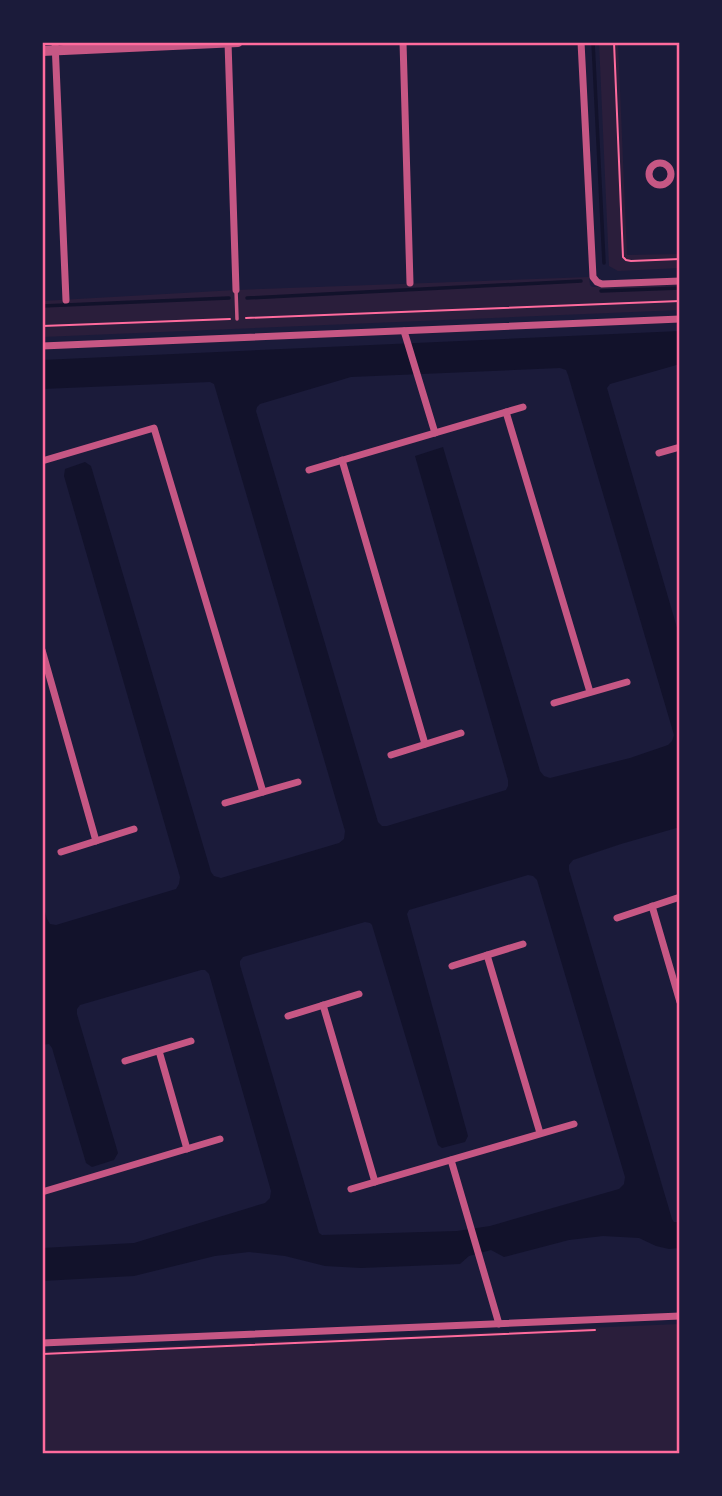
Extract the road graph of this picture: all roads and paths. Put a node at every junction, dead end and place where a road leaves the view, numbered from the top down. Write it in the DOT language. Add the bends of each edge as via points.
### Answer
graph roads {
  1 [pos="228,42"];
  2 [pos="238,42"];
  3 [pos="403,42"];
  4 [pos="581,42"];
  5 [pos="614,42"];
  6 [pos="55,46"];
  7 [pos="42,51"];
  8 [pos="680,259"];
  9 [pos="680,281"];
  10 [pos="410,283"];
  11 [pos="236,290"];
  12 [pos="66,300"];
  13 [pos="680,301"];
  14 [pos="237,319"];
  15 [pos="680,319"];
  16 [pos="42,327"];
  17 [pos="404,331"];
  18 [pos="42,346"];
  19 [pos="523,407"];
  20 [pos="506,412"];
  21 [pos="435,433"];
  22 [pos="680,447"];
  23 [pos="659,453"];
  24 [pos="342,460"];
  25 [pos="42,461"];
  26 [pos="309,470"];
  27 [pos="42,650"];
  28 [pos="627,682"];
  29 [pos="590,692"];
  30 [pos="554,702"];
  31 [pos="461,733"];
  32 [pos="425,744"];
  33 [pos="391,755"];
  34 [pos="298,782"];
  35 [pos="263,792"];
  36 [pos="225,803"];
  37 [pos="134,829"];
  38 [pos="96,841"];
  39 [pos="61,852"];
  40 [pos="680,897"];
  41 [pos="652,906"];
  42 [pos="617,918"];
  43 [pos="523,944"];
  44 [pos="488,955"];
  45 [pos="452,966"];
  46 [pos="359,994"];
  47 [pos="680,1002"];
  48 [pos="323,1005"];
  49 [pos="288,1016"];
  50 [pos="191,1041"];
  51 [pos="159,1051"];
  52 [pos="125,1061"];
  53 [pos="573,1124"];
  54 [pos="540,1133"];
  55 [pos="220,1139"];
  56 [pos="187,1149"];
  57 [pos="450,1160"];
  58 [pos="375,1182"];
  59 [pos="351,1189"];
  60 [pos="42,1192"];
  61 [pos="680,1316"];
  62 [pos="499,1324"];
  63 [pos="597,1330"];
  64 [pos="42,1343"];
  65 [pos="42,1354"];
  1 -- 2 [label="street"];
  1 -- 6 [label="street"];
  1 -- 11 [label="street"];
  3 -- 10 [label="street"];
  4 -- 9 [label="street" via="593,277 610,284"];
  5 -- 8 [label="path" via="623,257 631,261"];
  6 -- 7 [label="street"];
  6 -- 12 [label="street"];
  11 -- 14 [label="lane"];
  13 -- 14 [label="path"];
  14 -- 16 [label="path"];
  15 -- 17 [label="street"];
  17 -- 18 [label="street"];
  17 -- 21 [label="street"];
  19 -- 20 [label="street"];
  20 -- 21 [label="street"];
  20 -- 29 [label="street"];
  21 -- 24 [label="street"];
  22 -- 23 [label="street"];
  24 -- 26 [label="street"];
  24 -- 32 [label="street"];
  25 -- 35 [label="street" via="154,428"];
  27 -- 38 [label="street"];
  28 -- 29 [label="street"];
  29 -- 30 [label="street"];
  31 -- 32 [label="street"];
  32 -- 33 [label="street"];
  34 -- 35 [label="street"];
  35 -- 36 [label="street"];
  37 -- 38 [label="street"];
  38 -- 39 [label="street"];
  40 -- 41 [label="street"];
  41 -- 42 [label="street"];
  41 -- 47 [label="street"];
  43 -- 44 [label="street"];
  44 -- 45 [label="street"];
  44 -- 54 [label="street"];
  46 -- 48 [label="street"];
  48 -- 49 [label="street"];
  48 -- 58 [label="street"];
  50 -- 51 [label="street"];
  51 -- 52 [label="street"];
  51 -- 56 [label="street"];
  53 -- 54 [label="street"];
  54 -- 57 [label="street"];
  55 -- 56 [label="street"];
  56 -- 60 [label="street"];
  57 -- 58 [label="street"];
  57 -- 62 [label="street"];
  58 -- 59 [label="street"];
  61 -- 62 [label="street"];
  62 -- 64 [label="street"];
  63 -- 65 [label="path"];
}
